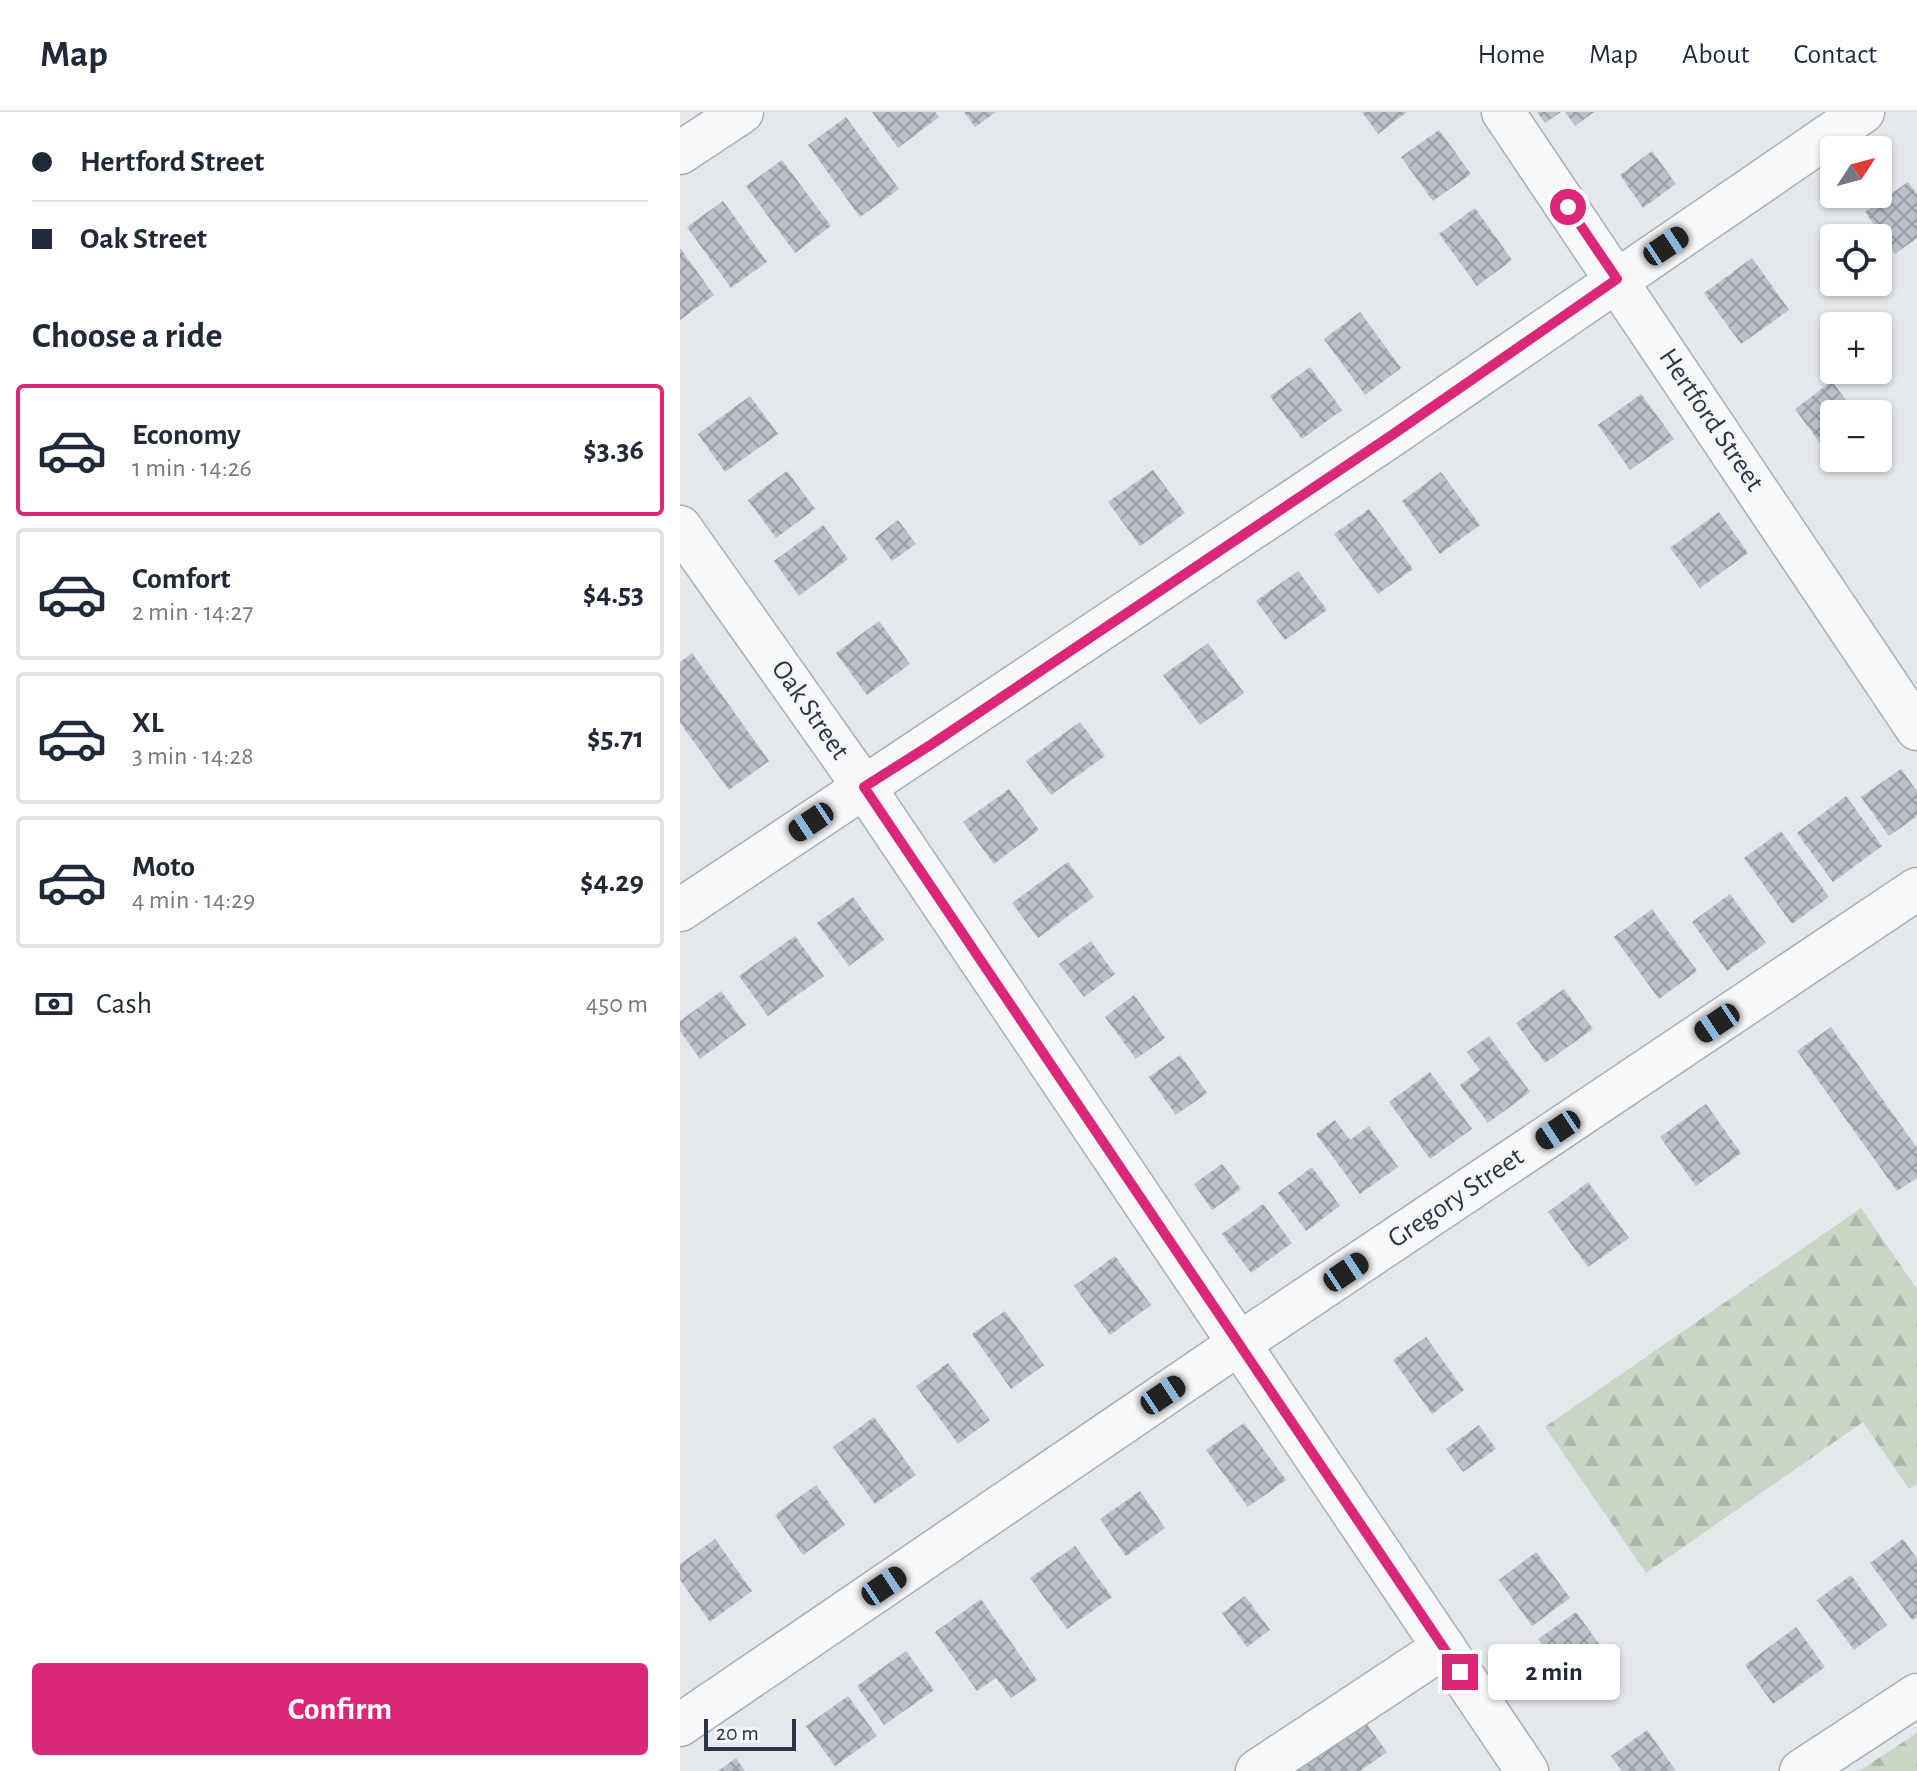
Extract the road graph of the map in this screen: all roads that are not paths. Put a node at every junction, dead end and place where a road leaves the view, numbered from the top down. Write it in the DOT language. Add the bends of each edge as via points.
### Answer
graph roads {
  1 [pos="742,112"];
  2 [pos="1503,112"];
  3 [pos="1863,112"];
  4 [pos="680,153"];
  5 [pos="1617,279"];
  6 [pos="680,527"];
  7 [pos="1917,729"];
  8 [pos="864,787"];
  9 [pos="1917,889"];
  10 [pos="680,910"];
  11 [pos="1240,1343"];
  12 [pos="1444,1647"];
  13 [pos="1917,1695"];
  14 [pos="680,1725"];
  15 [pos="1257,1771"];
  16 [pos="1527,1771"];
  17 [pos="1801,1771"];
  1 -- 4 [label="street"];
  2 -- 5 [label="street, Hertford Street"];
  3 -- 5 [label="street"];
  5 -- 7 [label="street, Hertford Street"];
  5 -- 8 [label="street"];
  6 -- 8 [label="street, Oak Street"];
  8 -- 10 [label="street"];
  8 -- 11 [label="street, Oak Street"];
  9 -- 11 [label="street, Gregory Street"];
  11 -- 12 [label="street, Oak Street"];
  11 -- 14 [label="street, Gregory Street"];
  12 -- 15 [label="street"];
  12 -- 16 [label="street, Oak Street"];
  13 -- 17 [label="street"];
}
